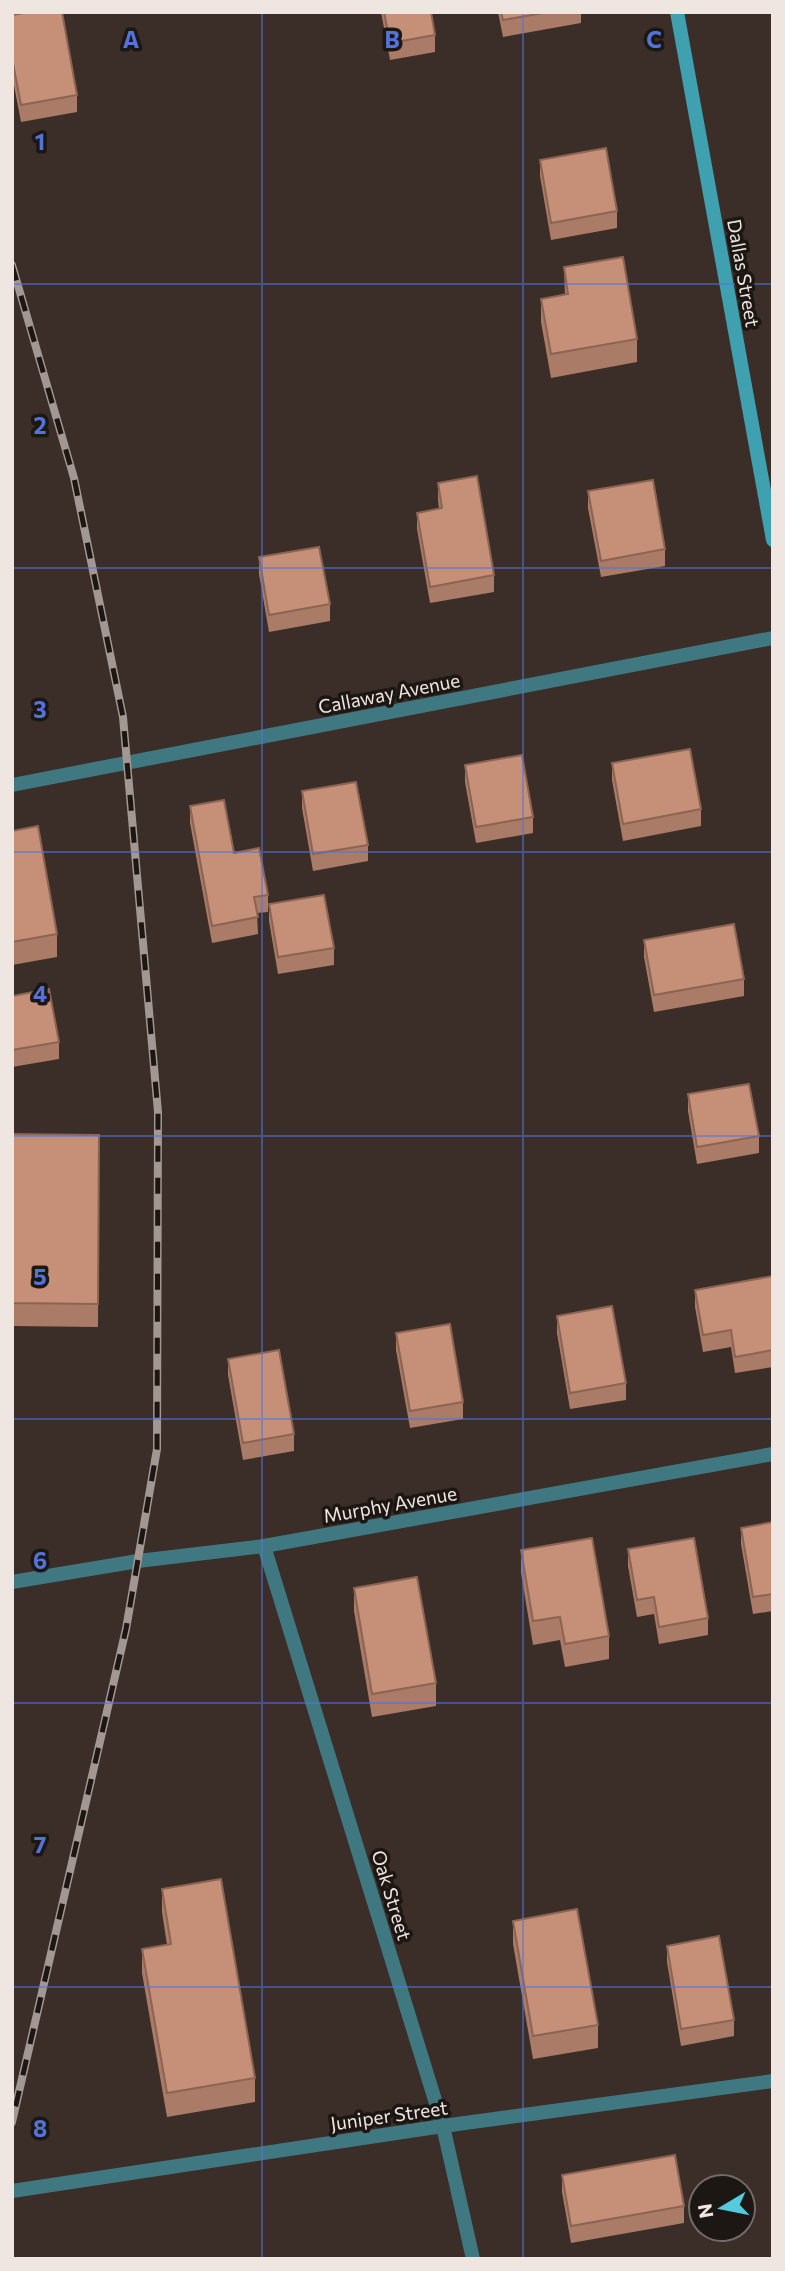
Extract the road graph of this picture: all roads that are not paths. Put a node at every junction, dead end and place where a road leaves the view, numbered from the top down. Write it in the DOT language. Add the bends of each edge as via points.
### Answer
graph roads {
  1 [pos="677,12"];
  2 [pos="773,540"];
  3 [pos="773,638"];
  4 [pos="12,785"];
  5 [pos="773,1454"];
  6 [pos="264,1546"];
  7 [pos="12,1582"];
  8 [pos="773,2081"];
  9 [pos="443,2126"];
  10 [pos="12,2191"];
  11 [pos="473,2259"];
  1 -- 2 [label="street, Dallas Street"];
  3 -- 4 [label="street, Callaway Avenue"];
  5 -- 6 [label="street, Murphy Avenue"];
  6 -- 7 [label="street, Murphy Avenue"];
  6 -- 9 [label="street, Oak Street"];
  8 -- 9 [label="street, Juniper Street"];
  9 -- 10 [label="street, Juniper Street"];
  9 -- 11 [label="street, Oak Street"];
}
